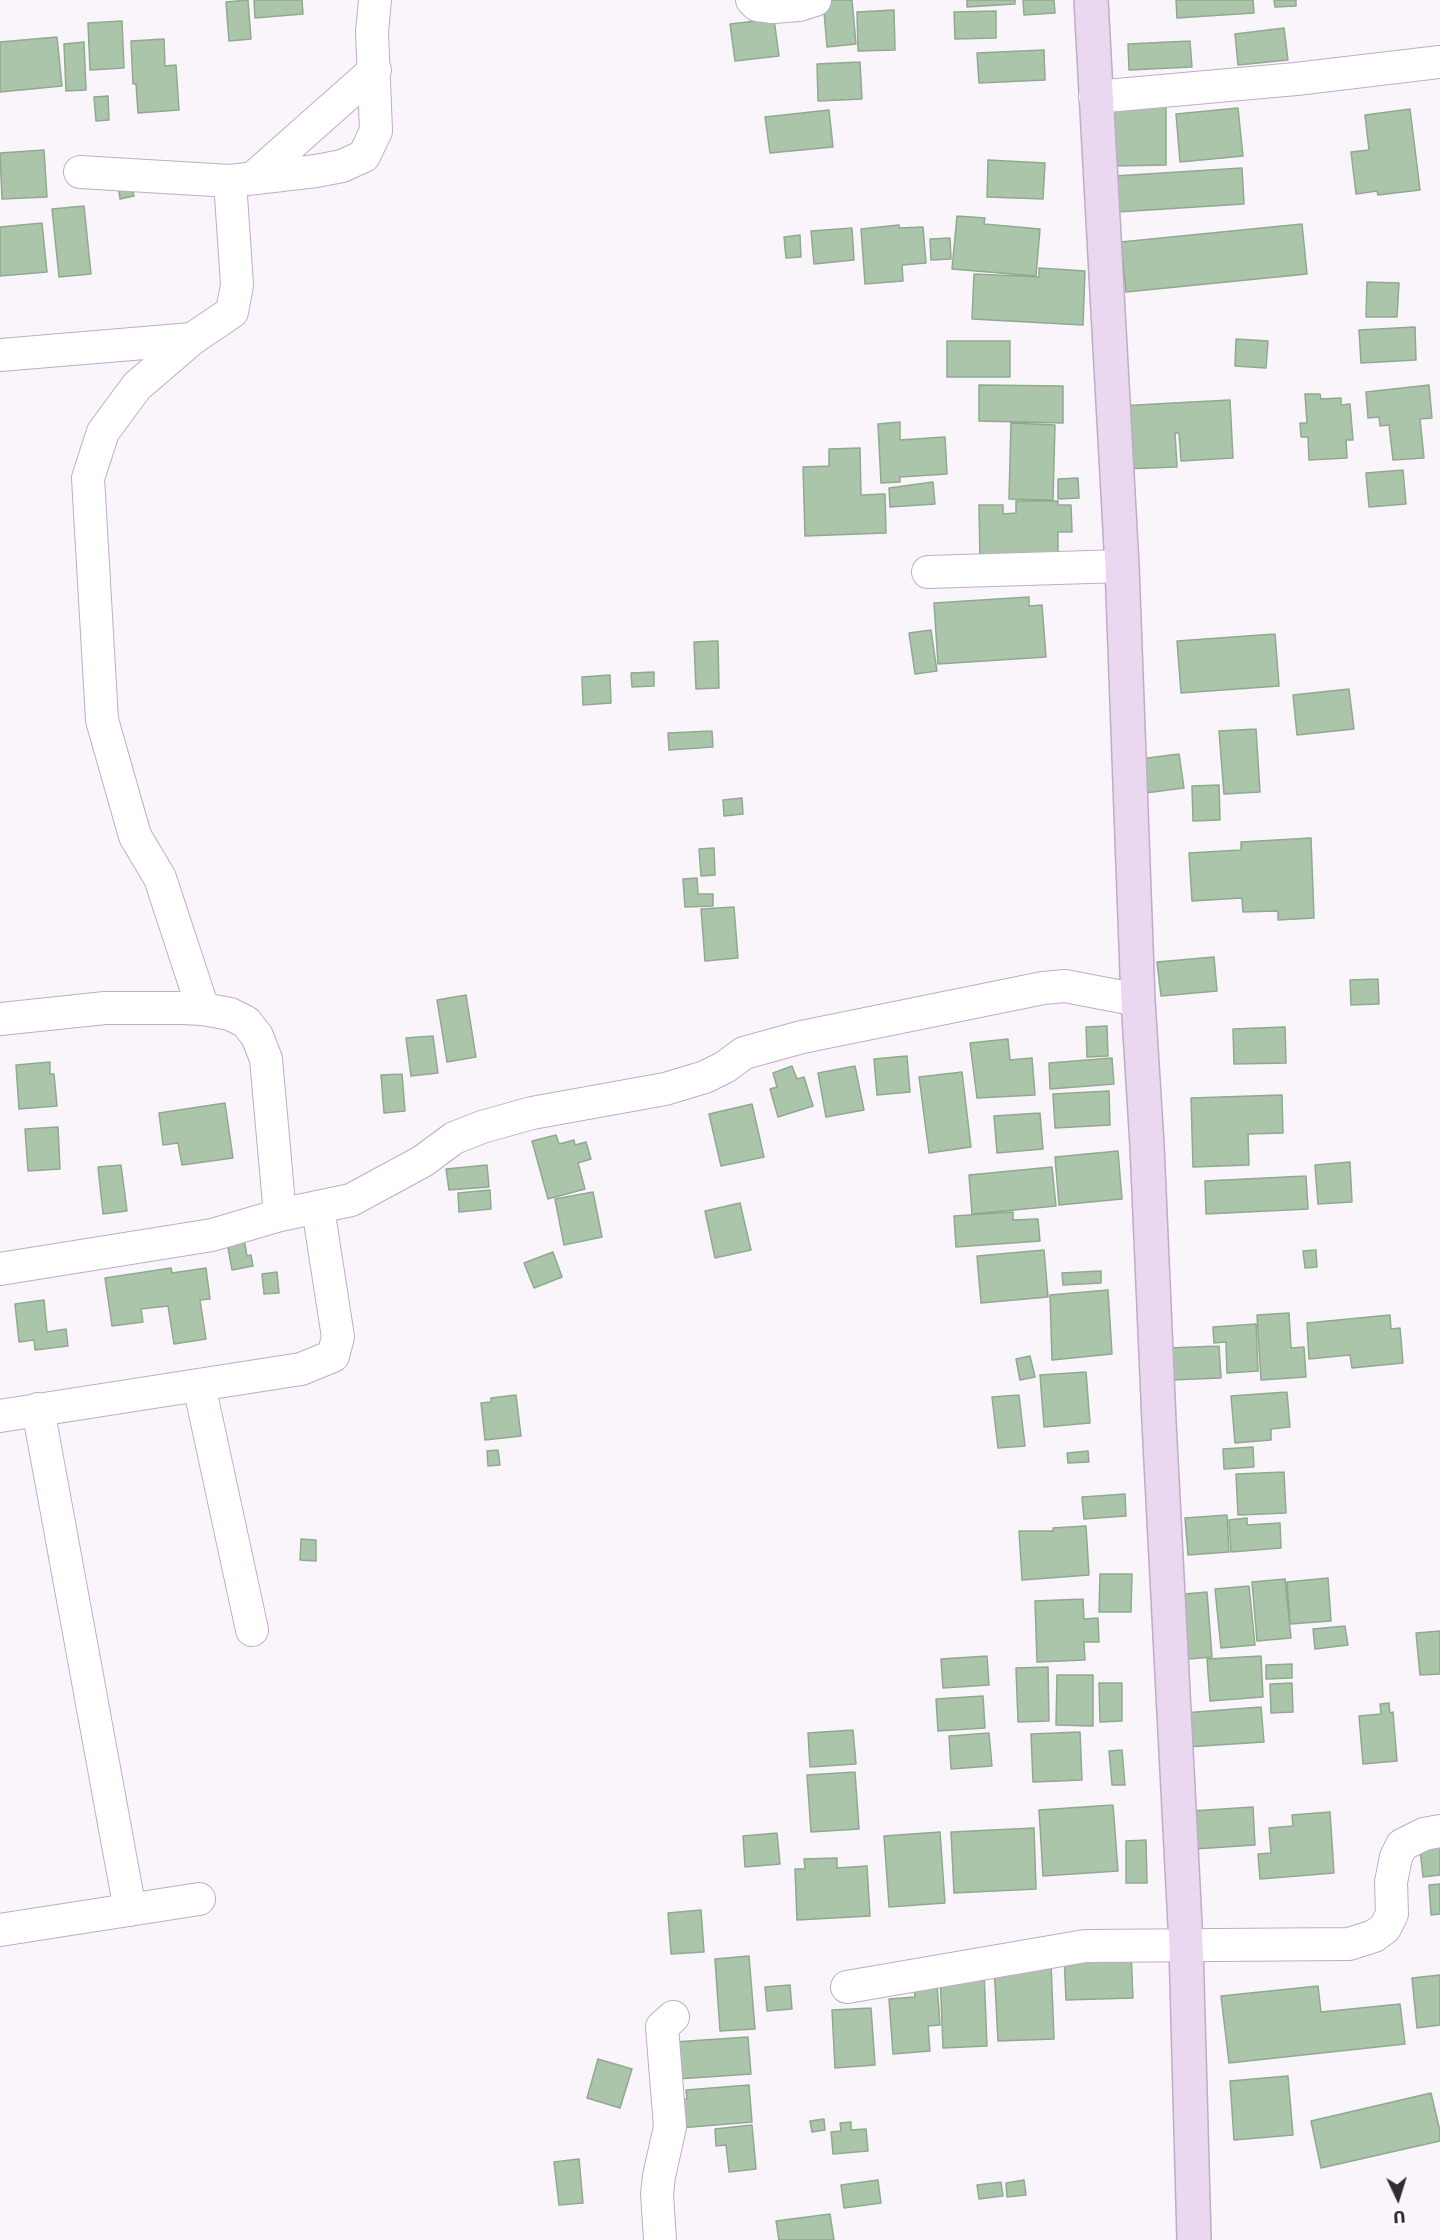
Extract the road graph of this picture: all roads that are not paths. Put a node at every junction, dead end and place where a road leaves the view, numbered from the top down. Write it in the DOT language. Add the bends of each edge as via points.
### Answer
graph roads {
  1 [pos="375,0"];
  2 [pos="753,0"];
  3 [pos="815,0"];
  4 [pos="1091,0"];
  5 [pos="1440,62"];
  6 [pos="375,70"];
  7 [pos="1095,97"];
  8 [pos="80,172"];
  9 [pos="241,180"];
  10 [pos="192,339"];
  11 [pos="0,355"];
  12 [pos="1122,566"];
  13 [pos="928,572"];
  14 [pos="1138,1000"];
  15 [pos="203,1009"];
  16 [pos="0,1019"];
  17 [pos="318,1208"];
  18 [pos="280,1215"];
  19 [pos="0,1269"];
  20 [pos="199,1385"];
  21 [pos="38,1409"];
  22 [pos="0,1416"];
  23 [pos="252,1630"];
  24 [pos="1440,1831"];
  25 [pos="199,1899"];
  26 [pos="130,1910"];
  27 [pos="0,1930"];
  28 [pos="1186,1944"];
  29 [pos="847,1987"];
  30 [pos="673,2017"];
  31 [pos="660,2240"];
  32 [pos="1194,2240"];
  1 -- 6 [label="street"];
  2 -- 3 [label="street" via="757,5 773,7"];
  4 -- 7 [label="main road"];
  5 -- 7 [label="street" via="1296,80"];
  6 -- 9 [label="street"];
  6 -- 9 [label="street" via="376,130 364,156 342,166"];
  7 -- 12 [label="main road"];
  8 -- 9 [label="street"];
  9 -- 10 [label="street" via="237,285 232,312"];
  10 -- 11 [label="street"];
  10 -- 15 [label="street" via="137,386 103,432 88,478 102,720 135,836 159,878"];
  12 -- 13 [label="street"];
  12 -- 14 [label="main road"];
  14 -- 17 [label="street" via="1083,989 1043,988 802,1037 744,1053 705,1077 665,1089 532,1113 482,1127 454,1137 423,1161 351,1200"];
  14 -- 28 [label="main road"];
  15 -- 16 [label="street" via="105,1008"];
  15 -- 18 [label="street" via="230,1014 246,1022 257,1036 266,1059"];
  17 -- 18 [label="street"];
  17 -- 20 [label="street" via="338,1337 333,1356 301,1369"];
  18 -- 19 [label="street" via="212,1235"];
  20 -- 21 [label="street"];
  20 -- 23 [label="street"];
  21 -- 22 [label="street"];
  21 -- 26 [label="street"];
  24 -- 28 [label="street" via="1402,1845 1391,1882 1392,1914 1385,1928 1374,1936 1349,1944"];
  25 -- 26 [label="street"];
  26 -- 27 [label="street"];
  28 -- 29 [label="street" via="1085,1946"];
  28 -- 32 [label="main road"];
  30 -- 31 [label="street" via="662,2027 670,2127 657,2194"];
}
